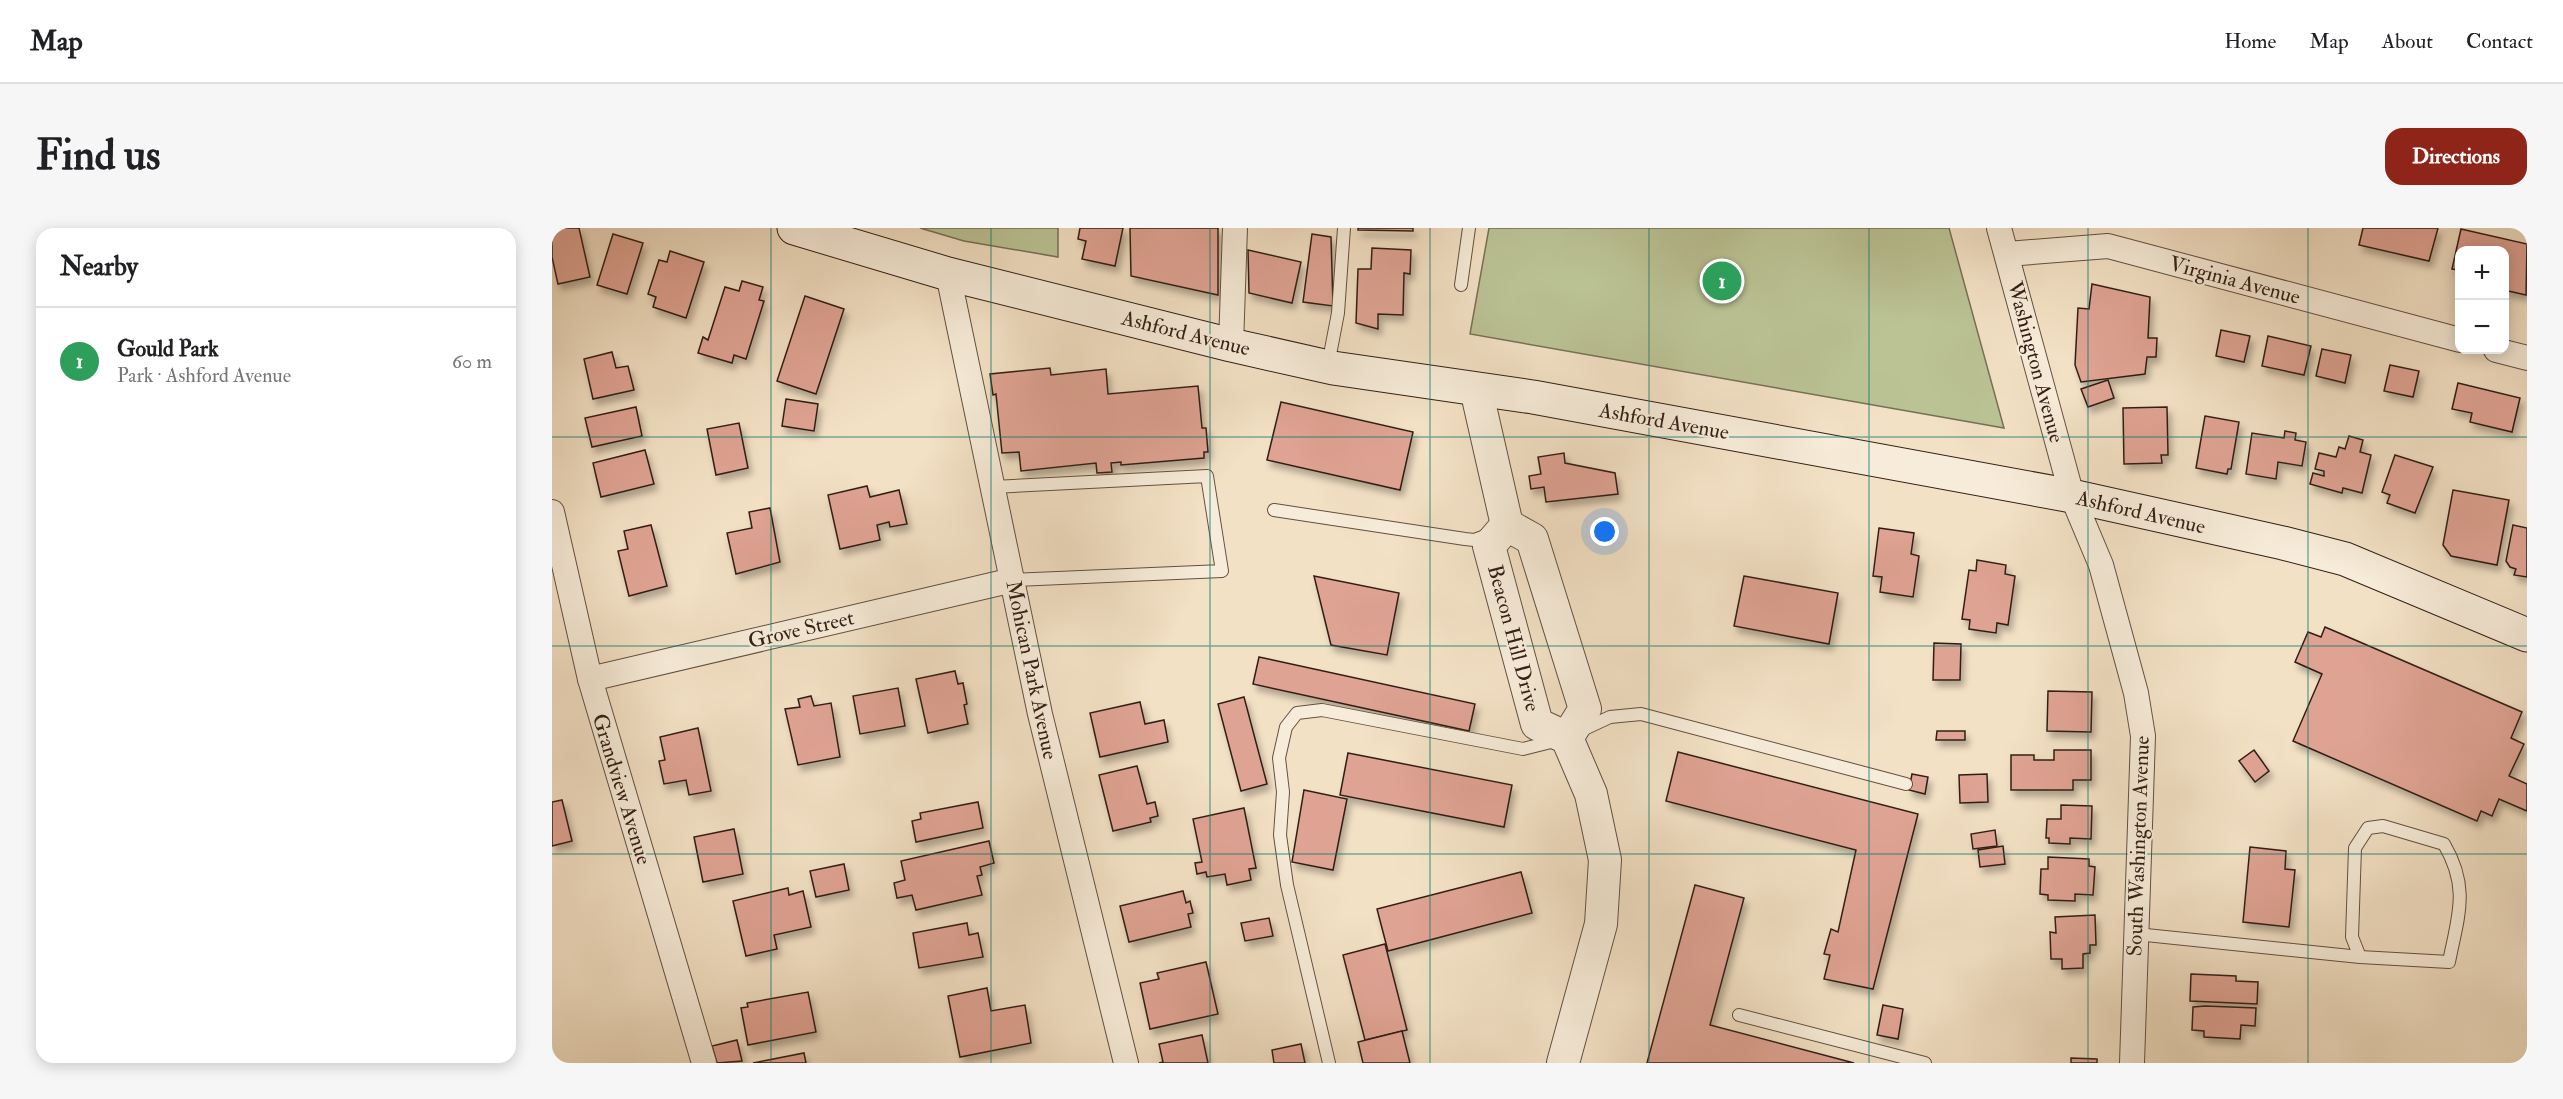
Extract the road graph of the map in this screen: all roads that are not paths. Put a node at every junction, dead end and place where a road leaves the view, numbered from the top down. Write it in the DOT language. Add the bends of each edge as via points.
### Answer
graph roads {
  1 [pos="794,228"];
  2 [pos="1235,228"];
  3 [pos="1344,228"];
  4 [pos="1469,228"];
  5 [pos="1999,228"];
  6 [pos="2007,254"];
  7 [pos="948,274"];
  8 [pos="1461,285"];
  9 [pos="2455,339"];
  10 [pos="1231,345"];
  11 [pos="2509,353"];
  12 [pos="2527,358"];
  13 [pos="1328,366"];
  14 [pos="1476,389"];
  15 [pos="993,487"];
  16 [pos="2072,496"];
  17 [pos="1274,510"];
  18 [pos="552,512"];
  19 [pos="1507,525"];
  20 [pos="1013,580"];
  21 [pos="2527,634"];
  22 [pos="590,679"];
  23 [pos="1567,738"];
  24 [pos="1906,784"];
  25 [pos="2136,934"];
  26 [pos="2360,957"];
  27 [pos="1739,1015"];
  28 [pos="704,1063"];
  29 [pos="1126,1063"];
  30 [pos="1329,1063"];
  31 [pos="1563,1063"];
  32 [pos="1925,1063"];
  33 [pos="2132,1063"];
  1 -- 7 [label="main road, Ashford Avenue"];
  2 -- 10 [label="street"];
  3 -- 13 [label="lane" via="1338,313"];
  4 -- 8 [label="lane"];
  5 -- 6 [label="street, Washington Avenue"];
  6 -- 9 [label="street, Virginia Avenue" via="2108,246"];
  6 -- 16 [label="street, Washington Avenue"];
  7 -- 10 [label="main road, Ashford Avenue"];
  7 -- 15 [label="street, Mohican Park Avenue"];
  10 -- 13 [label="main road, Ashford Avenue"];
  11 -- 12 [label="street"];
  13 -- 14 [label="main road, Ashford Avenue"];
  14 -- 16 [label="main road, Ashford Avenue"];
  14 -- 19 [label="street"];
  15 -- 20 [label="street, Mohican Park Avenue"];
  15 -- 20 [label="lane" via="1206,476 1222,571"];
  16 -- 21 [label="main road, Ashford Avenue" via="2345,559"];
  16 -- 25 [label="street, South Washington Avenue" via="2101,565 2136,693 2143,736"];
  17 -- 19 [label="lane" via="1465,539 1483,537"];
  18 -- 22 [label="street, Grandview Avenue"];
  19 -- 23 [label="street, Beacon Hill Drive" via="1532,539 1586,709"];
  19 -- 23 [label="street, Beacon Hill Drive" via="1489,546 1537,724"];
  20 -- 22 [label="street, Grove Street"];
  20 -- 29 [label="street, Mohican Park Avenue" via="1040,714"];
  22 -- 28 [label="street, Grandview Avenue"];
  23 -- 24 [label="lane" via="1610,717 1641,714"];
  23 -- 30 [label="lane" via="1523,749 1322,710 1296,713 1286,727 1279,758 1283,792 1280,835 1287,885"];
  23 -- 31 [label="street" via="1591,794 1605,860 1601,924"];
  25 -- 26 [label="lane"];
  25 -- 33 [label="street, South Washington Avenue"];
  26 -- 26 [label="lane" via="2449,962 2462,899 2444,844 2383,826 2368,828 2355,848 2352,937"];
  27 -- 32 [label="lane"];
}
